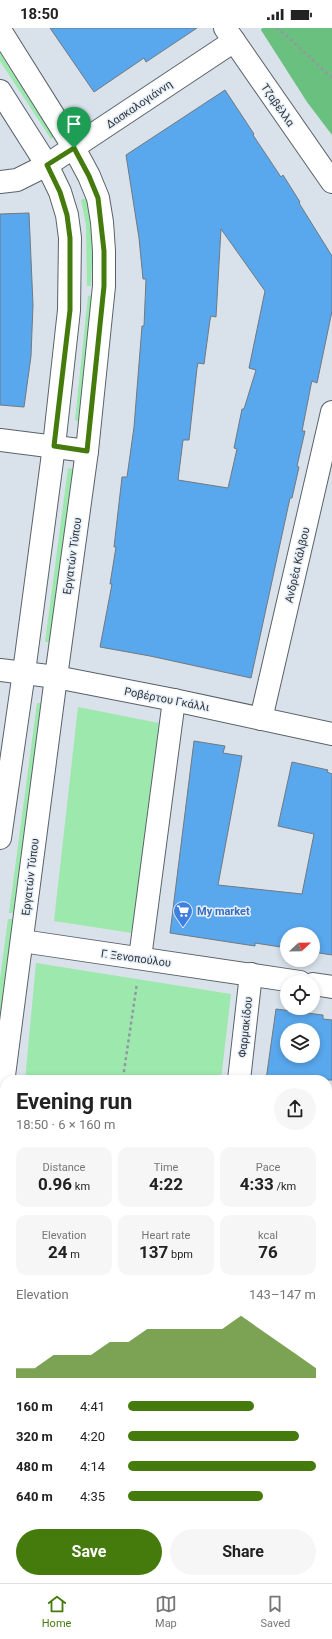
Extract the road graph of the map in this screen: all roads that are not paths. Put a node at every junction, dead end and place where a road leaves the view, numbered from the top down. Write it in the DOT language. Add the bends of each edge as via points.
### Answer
graph roads {
  1 [pos="0,30"];
  2 [pos="229,35"];
  3 [pos="0,92"];
  4 [pos="74,148"];
  5 [pos="47,165"];
  6 [pos="0,182"];
  7 [pos="332,182"];
  8 [pos="332,412"];
  9 [pos="0,440"];
  10 [pos="54,446"];
  11 [pos="87,451"];
  12 [pos="328,451"];
  13 [pos="0,670"];
  14 [pos="24,672"];
  15 [pos="56,677"];
  16 [pos="174,700"];
  17 [pos="261,719"];
  18 [pos="332,734"];
  19 [pos="0,838"];
  20 [pos="22,941"];
  21 [pos="140,958"];
  22 [pos="251,974"];
  23 [pos="280,979"];
  24 [pos="320,985"];
  25 [pos="332,987"];
  26 [pos="4,1075"];
  27 [pos="240,1075"];
  1 -- 4 [label="street, Εργατών Τύπου"];
  2 -- 4 [label="street, Δασκαλογιάννη"];
  2 -- 7 [label="street, Τζαβέλλα"];
  3 -- 5 [label="street"];
  4 -- 5 [label="street, Δασκαλογιάννη"];
  4 -- 11 [label="street, Εργατών Τύπου" via="98,198 104,251 104,286"];
  5 -- 6 [label="street, Δασκαλογιάννη" via="17,180"];
  5 -- 10 [label="street" via="60,192 70,238 70,310"];
  8 -- 12 [label="street, Ανδρέα Κάλβου"];
  9 -- 10 [label="street"];
  10 -- 11 [label="street"];
  10 -- 14 [label="street"];
  11 -- 15 [label="street, Εργατών Τύπου"];
  12 -- 17 [label="street, Ανδρέα Κάλβου"];
  13 -- 14 [label="street, Ροβέρτου Γκάλλι"];
  14 -- 15 [label="street, Ροβέρτου Γκάλλι"];
  14 -- 19 [label="street"];
  15 -- 16 [label="street, Ροβέρτου Γκάλλι"];
  15 -- 20 [label="street, Εργατών Τύπου"];
  16 -- 17 [label="street, Ροβέρτου Γκάλλι"];
  16 -- 21 [label="street"];
  17 -- 18 [label="street, Ροβέρτου Γκάλλι"];
  20 -- 21 [label="street, Γ. Ξενοπούλου"];
  20 -- 26 [label="street, Εργατών Τύπου"];
  21 -- 22 [label="street, Γ. Ξενοπούλου"];
  22 -- 23 [label="street, Γ. Ξενοπούλου"];
  22 -- 27 [label="street, Φαρμακίδου"];
  24 -- 25 [label="street"];
}
